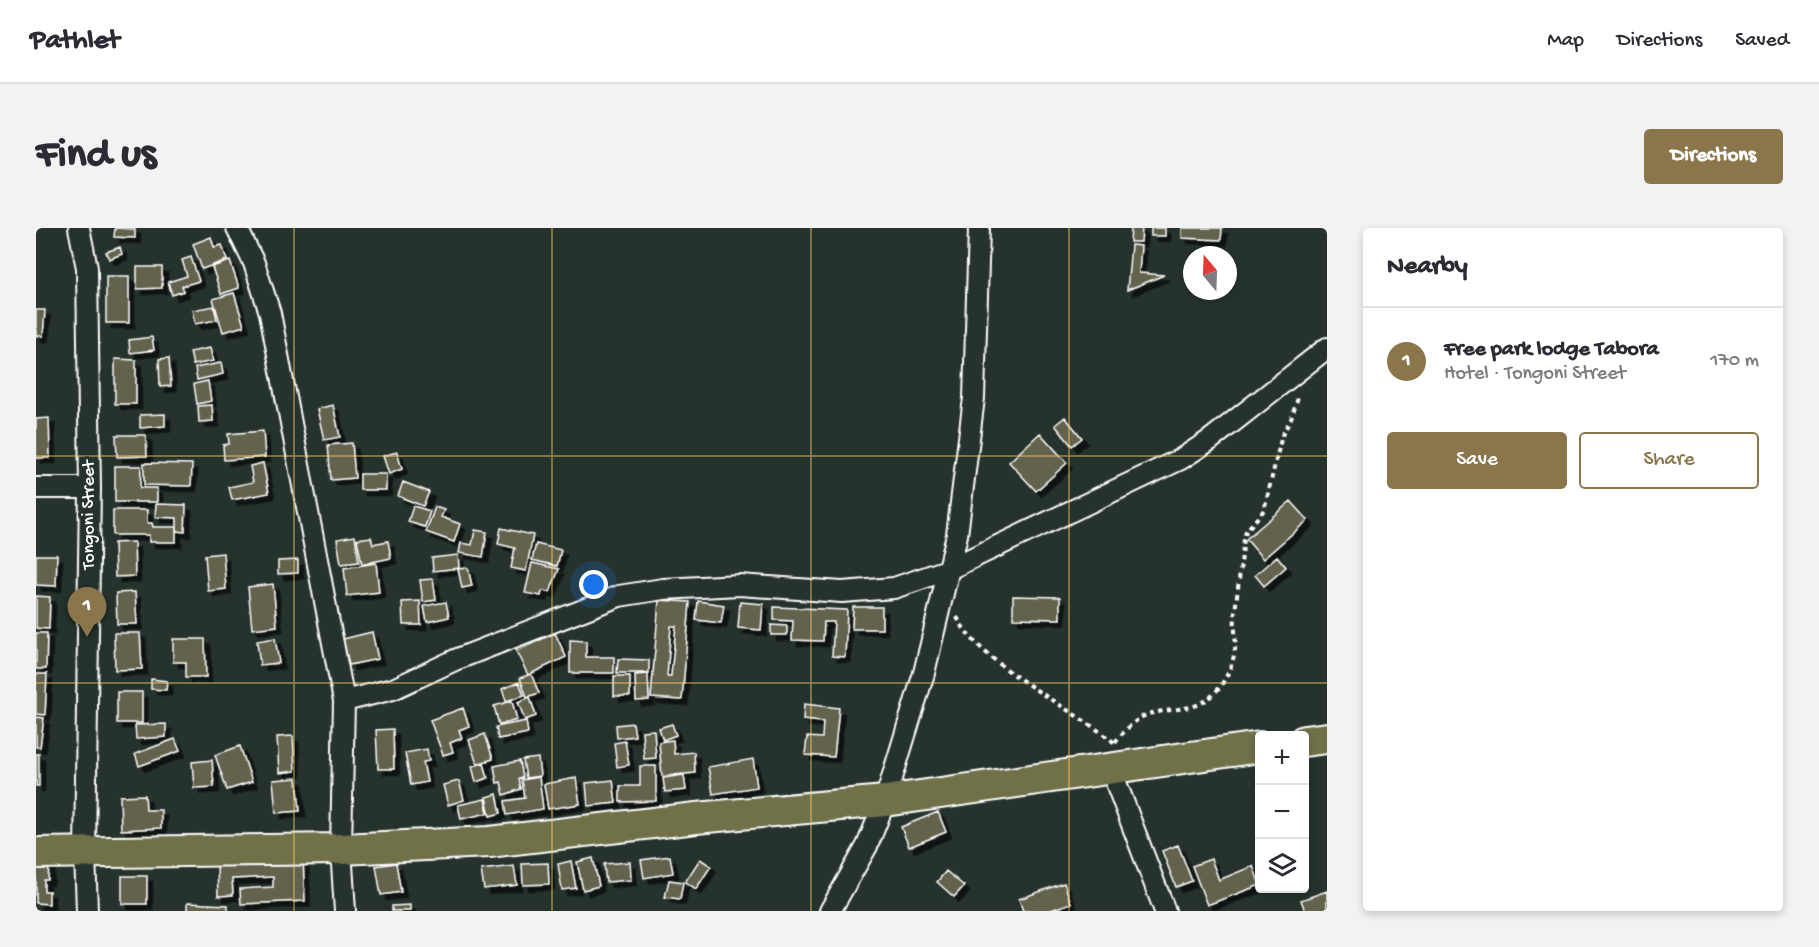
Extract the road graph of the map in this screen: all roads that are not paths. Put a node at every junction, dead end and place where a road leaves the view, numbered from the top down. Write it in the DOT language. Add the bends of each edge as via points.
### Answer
graph roads {
  1 [pos="79,228"];
  2 [pos="237,228"];
  3 [pos="979,228"];
  4 [pos="1327,348"];
  5 [pos="36,488"];
  6 [pos="90,488"];
  7 [pos="947,570"];
  8 [pos="344,701"];
  9 [pos="1327,738"];
  10 [pos="1309,740"];
  11 [pos="1255,748"];
  12 [pos="1112,755"];
  13 [pos="885,801"];
  14 [pos="341,849"];
  15 [pos="36,853"];
  16 [pos="85,853"];
  17 [pos="87,911"];
  18 [pos="345,911"];
  19 [pos="830,911"];
  20 [pos="1165,911"];
  1 -- 6 [label="street, Tongoni Street" via="87,268"];
  2 -- 8 [label="street" via="254,263 270,313"];
  3 -- 7 [label="street" via="974,398 957,535"];
  4 -- 7 [label="street" via="1181,459"];
  5 -- 6 [label="street"];
  6 -- 16 [label="street, Tongoni Street"];
  7 -- 8 [label="street" via="894,588 842,592 739,585 618,596 455,660 393,689"];
  7 -- 13 [label="street" via="924,673"];
  8 -- 14 [label="street"];
  9 -- 10 [label="highway"];
  11 -- 12 [label="highway" via="1139,764"];
  12 -- 13 [label="highway"];
  12 -- 20 [label="street"];
  13 -- 14 [label="highway" via="489,842"];
  13 -- 19 [label="street" via="867,846"];
  14 -- 16 [label="highway"];
  14 -- 18 [label="street"];
  15 -- 16 [label="highway"];
  16 -- 17 [label="street, Tongoni Street"];
}
